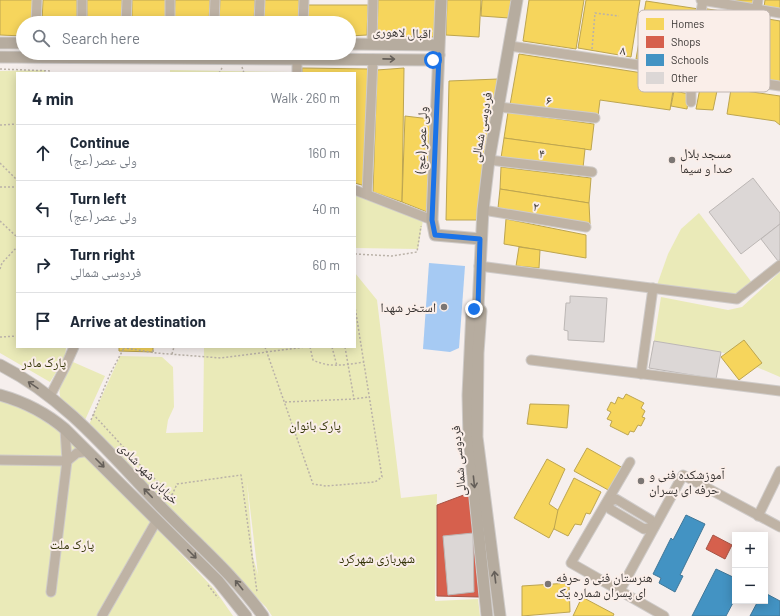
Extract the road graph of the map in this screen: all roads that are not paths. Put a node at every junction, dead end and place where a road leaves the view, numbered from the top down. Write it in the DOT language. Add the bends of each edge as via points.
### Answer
graph roads {
  1 [pos="37,0"];
  2 [pos="82,0"];
  3 [pos="127,0"];
  4 [pos="170,0"];
  5 [pos="215,0"];
  6 [pos="260,0"];
  7 [pos="304,0"];
  8 [pos="373,0"];
  9 [pos="441,0"];
  10 [pos="517,0"];
  11 [pos="702,0"];
  12 [pos="757,4"];
  13 [pos="700,10"];
  14 [pos="780,13"];
  15 [pos="36,16"];
  16 [pos="82,16"];
  17 [pos="126,16"];
  18 [pos="170,16"];
  19 [pos="214,16"];
  20 [pos="259,16"];
  21 [pos="303,16"];
  22 [pos="0,43"];
  23 [pos="16,43"];
  24 [pos="356,44"];
  25 [pos="372,44"];
  26 [pos="510,46"];
  27 [pos="439,55"];
  28 [pos="0,56"];
  29 [pos="16,56"];
  30 [pos="356,59"];
  31 [pos="373,59"];
  32 [pos="297,60"];
  33 [pos="638,65"];
  34 [pos="297,72"];
  35 [pos="770,85"];
  36 [pos="780,86"];
  37 [pos="691,92"];
  38 [pos="691,102"];
  39 [pos="499,107"];
  40 [pos="595,118"];
  41 [pos="489,160"];
  42 [pos="592,172"];
  43 [pos="356,190"];
  44 [pos="367,194"];
  45 [pos="483,210"];
  46 [pos="427,221"];
  47 [pos="586,227"];
  48 [pos="480,239"];
  49 [pos="780,265"];
  50 [pos="479,266"];
  51 [pos="653,288"];
  52 [pos="478,307"];
  53 [pos="74,348"];
  54 [pos="531,360"];
  55 [pos="0,364"];
  56 [pos="641,374"];
  57 [pos="780,391"];
  58 [pos="0,395"];
  59 [pos="50,396"];
  60 [pos="65,429"];
  61 [pos="88,451"];
  62 [pos="0,460"];
  63 [pos="67,461"];
  64 [pos="630,462"];
  65 [pos="780,471"];
  66 [pos="608,502"];
  67 [pos="758,516"];
  68 [pos="157,520"];
  69 [pos="654,527"];
  70 [pos="780,527"];
  71 [pos="51,592"];
  72 [pos="619,592"];
  73 [pos="261,613"];
  74 [pos="102,616"];
  75 [pos="246,616"];
  76 [pos="487,616"];
  77 [pos="500,616"];
  78 [pos="664,616"];
  1 -- 15 [label="street"];
  2 -- 16 [label="street"];
  3 -- 17 [label="street"];
  4 -- 18 [label="street"];
  5 -- 19 [label="street"];
  6 -- 20 [label="street"];
  7 -- 21 [label="street"];
  8 -- 25 [label="street"];
  9 -- 27 [label="main road, ولی عصر (عج)"];
  10 -- 26 [label="main road, فردوسی شمالی"];
  11 -- 12 [label="street"];
  11 -- 13 [label="street"];
  12 -- 14 [label="street"];
  22 -- 23 [label="main road"];
  24 -- 25 [label="main road, اقبال لاهوری"];
  25 -- 27 [label="main road, اقبال لاهوری" via="435,45"];
  26 -- 33 [label="street, ۸"];
  26 -- 39 [label="main road, فردوسی شمالی"];
  31 -- 27 [label="main road, اقبال لاهوری, one-way" via="433,60"];
  27 -- 46 [label="main road, ولی عصر (عج)"];
  28 -- 29 [label="main road, اقبال لاهوری"];
  30 -- 31 [label="main road, اقبال لاهوری"];
  31 -- 44 [label="street"];
  32 -- 34 [label="street"];
  35 -- 36 [label="street, ۸"];
  37 -- 38 [label="street"];
  39 -- 40 [label="street, ۶"];
  39 -- 41 [label="main road, فردوسی شمالی"];
  41 -- 42 [label="street, ۴"];
  41 -- 45 [label="main road, فردوسی شمالی"];
  43 -- 44 [label="street"];
  44 -- 46 [label="street"];
  45 -- 47 [label="street, ۲"];
  45 -- 48 [label="main road, فردوسی شمالی"];
  46 -- 48 [label="main road, ولی عصر (عج)" via="435,235"];
  48 -- 50 [label="main road, فردوسی شمالی"];
  49 -- 51 [label="street" via="737,299"];
  50 -- 51 [label="street"];
  50 -- 52 [label="main road, فردوسی شمالی"];
  51 -- 56 [label="street"];
  52 -- 76 [label="main road, فردوسی شمالی, one-way" via="472,310 468,394 469,439"];
  77 -- 52 [label="main road, فردوسی شمالی, one-way" via="477,437 481,310"];
  53 -- 59 [label="street"];
  54 -- 56 [label="street"];
  59 -- 55 [label="main road, خیابان شهر شادی, one-way"];
  56 -- 57 [label="street"];
  58 -- 60 [label="main road, خیابان شهر شادی" via="30,404"];
  73 -- 59 [label="main road, خیابان شهر شادی, one-way" via="228,572 87,429"];
  60 -- 61 [label="main road, خیابان شهر شادی"];
  60 -- 63 [label="street"];
  61 -- 63 [label="street" via="77,453"];
  61 -- 68 [label="main road, خیابان شهر شادی, one-way"];
  62 -- 63 [label="street"];
  63 -- 71 [label="street"];
  64 -- 66 [label="street"];
  65 -- 67 [label="street"];
  66 -- 69 [label="street" via="610,509 644,529"];
  66 -- 72 [label="street" via="571,563"];
  67 -- 69 [label="street" via="683,475"];
  67 -- 70 [label="street"];
  68 -- 74 [label="street"];
  68 -- 75 [label="main road, خیابان شهر شادی, one-way" via="218,581"];
  69 -- 72 [label="street"];
  72 -- 78 [label="street"];
}
